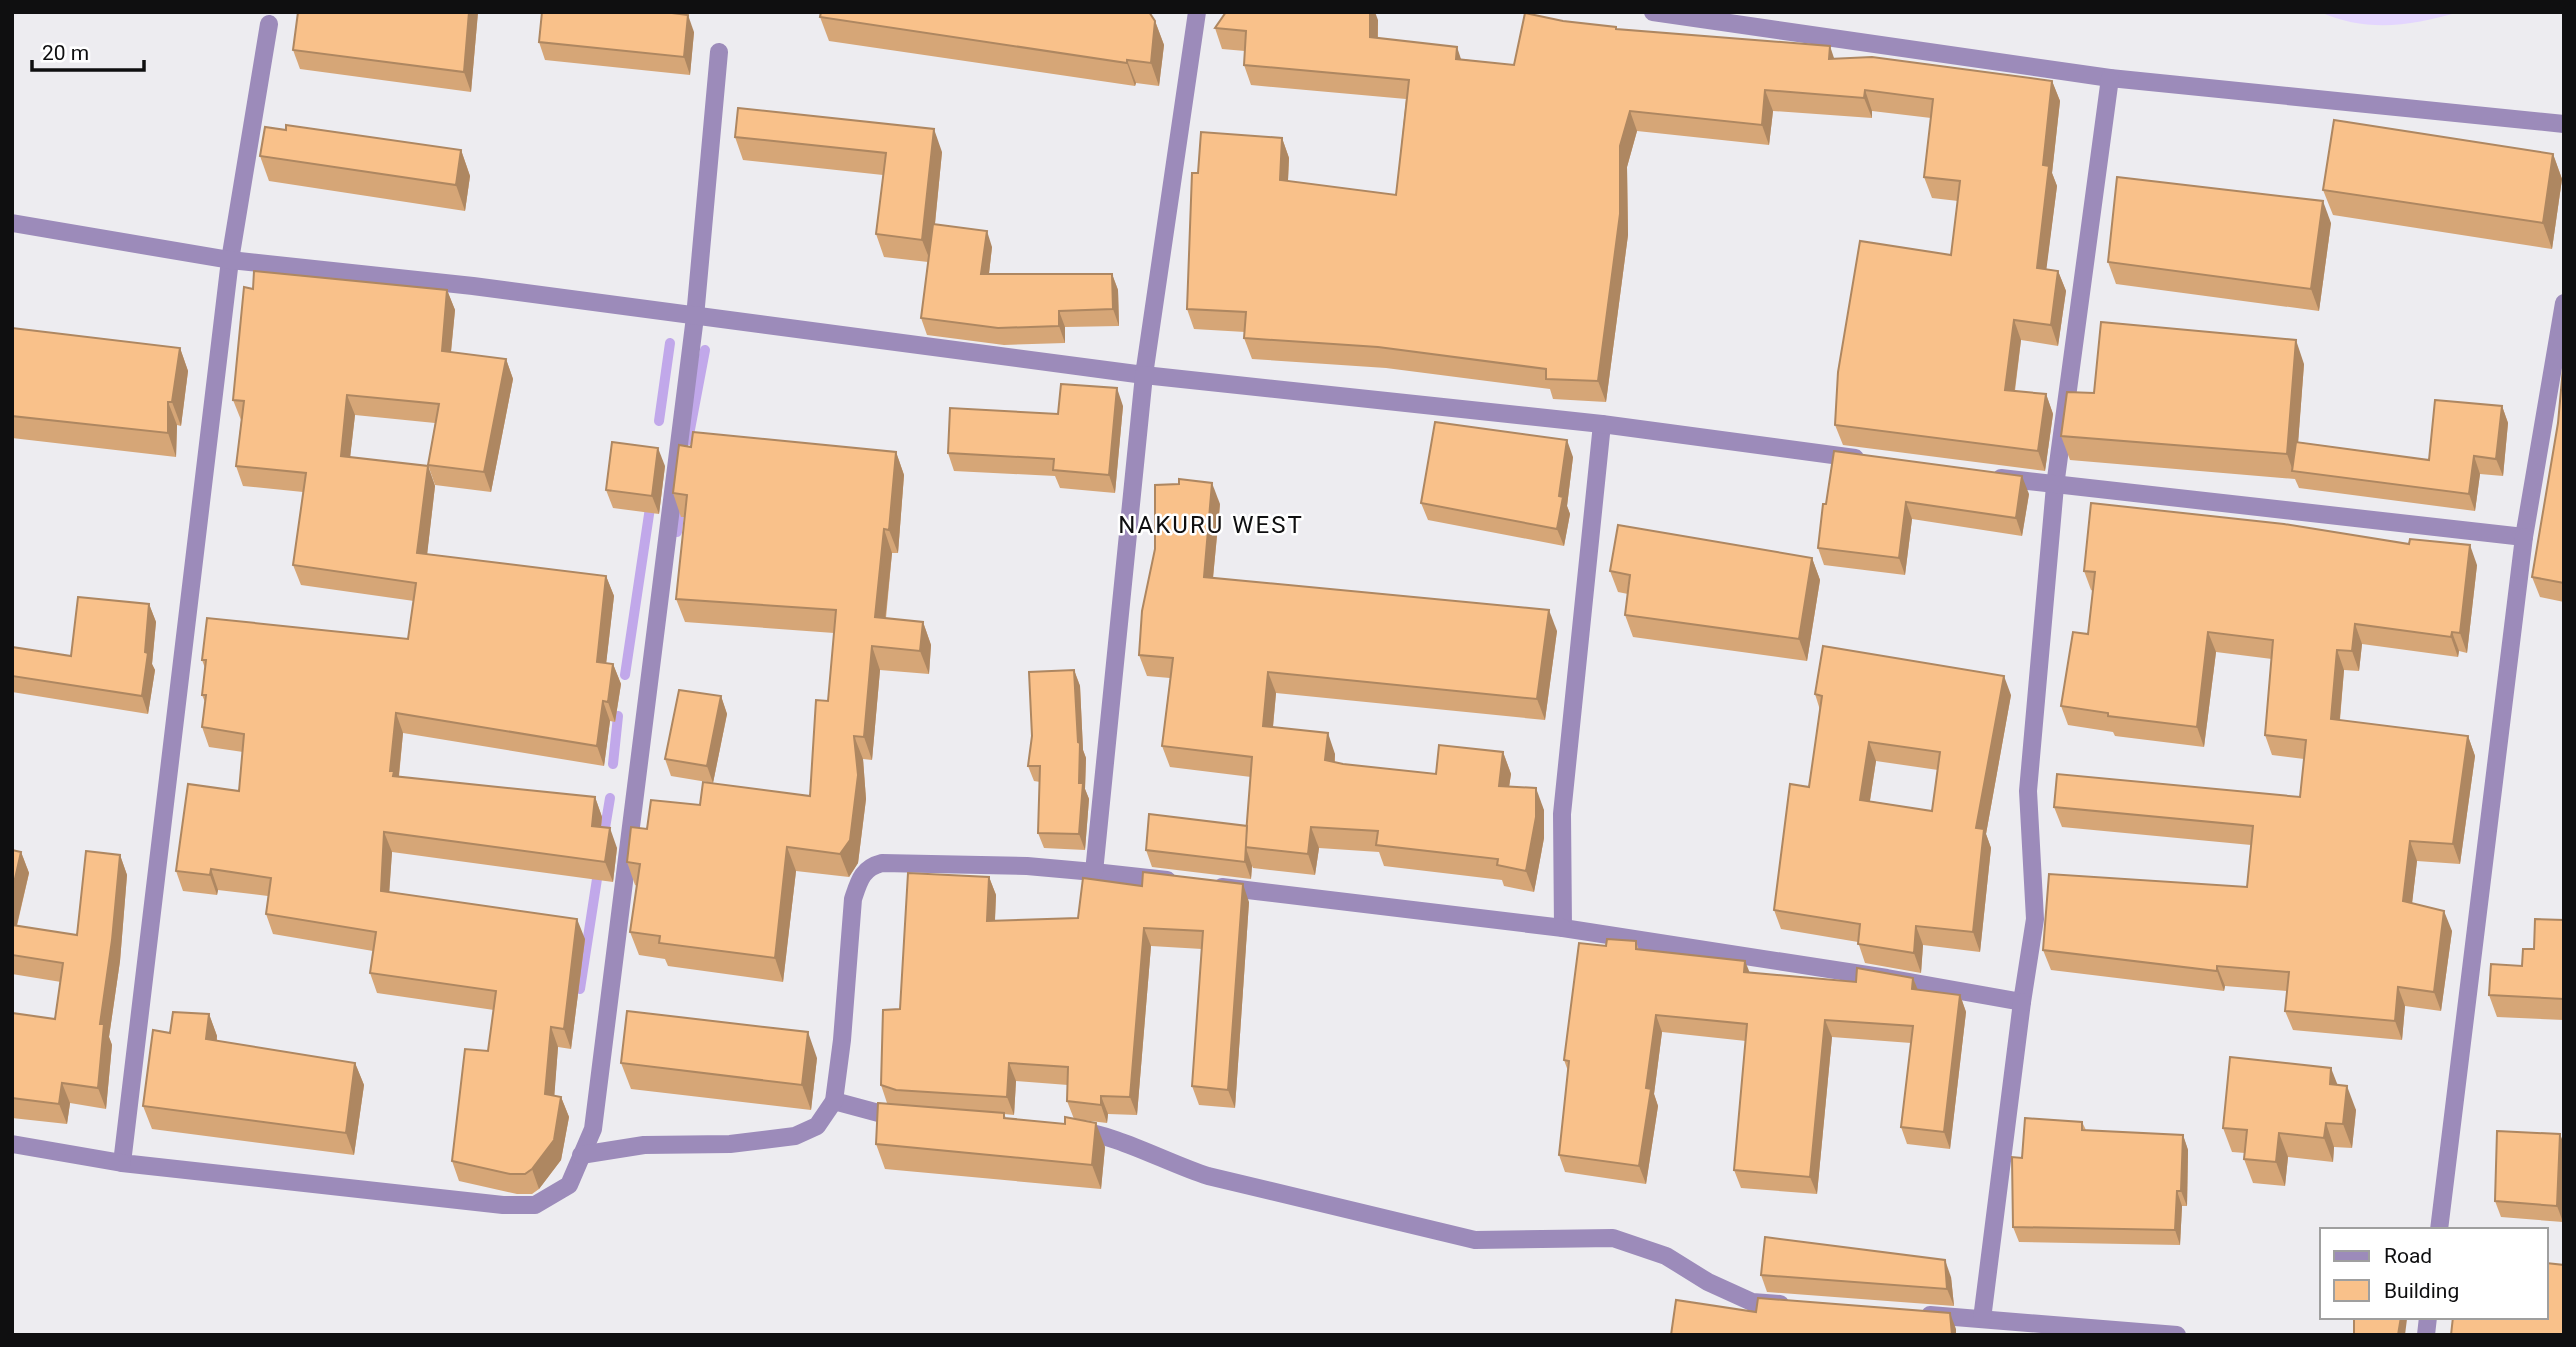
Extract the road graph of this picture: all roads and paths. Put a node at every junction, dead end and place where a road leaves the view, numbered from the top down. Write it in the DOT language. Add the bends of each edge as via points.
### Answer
graph roads {
  1 [pos="1197,12"];
  2 [pos="1654,12"];
  3 [pos="269,24"];
  4 [pos="719,52"];
  5 [pos="2110,78"];
  6 [pos="2564,124"];
  7 [pos="12,223"];
  8 [pos="230,260"];
  9 [pos="2564,303"];
  10 [pos="695,317"];
  11 [pos="1144,375"];
  12 [pos="1602,424"];
  13 [pos="1877,461"];
  14 [pos="1986,476"];
  15 [pos="2055,486"];
  16 [pos="2524,537"];
  17 [pos="1094,872"];
  18 [pos="1563,928"];
  19 [pos="2022,1002"];
  20 [pos="834,1101"];
  21 [pos="914,1120"];
  22 [pos="1060,1129"];
  23 [pos="12,1144"];
  24 [pos="581,1155"];
  25 [pos="122,1163"];
  26 [pos="2439,1228"];
  27 [pos="1793,1305"];
  28 [pos="1915,1314"];
  29 [pos="1982,1319"];
  30 [pos="2177,1335"];
  1 -- 11 [label="street"];
  2 -- 5 [label="street"];
  3 -- 8 [label="street"];
  4 -- 10 [label="street"];
  5 -- 6 [label="street"];
  5 -- 15 [label="street"];
  7 -- 8 [label="street"];
  8 -- 10 [label="street" via="473,286"];
  8 -- 25 [label="street"];
  9 -- 16 [label="street"];
  10 -- 11 [label="street"];
  10 -- 24 [label="street" via="593,1129"];
  11 -- 12 [label="street"];
  11 -- 17 [label="street"];
  12 -- 13 [label="street"];
  12 -- 18 [label="street" via="1562,814"];
  14 -- 15 [label="street"];
  15 -- 16 [label="street"];
  15 -- 19 [label="street" via="2028,791 2035,919"];
  16 -- 26 [label="street"];
  17 -- 18 [label="street"];
  17 -- 20 [label="street" via="1027,866 870,866 859,879 853,899"];
  18 -- 19 [label="street"];
  19 -- 29 [label="street"];
  20 -- 21 [label="street"];
  20 -- 24 [label="street" via="817,1126 795,1136 730,1144 644,1145"];
  22 -- 27 [label="street" via="1100,1132 1208,1176 1475,1240 1613,1238 1667,1256 1708,1282 1752,1301"];
  23 -- 25 [label="street"];
  24 -- 25 [label="street" via="569,1185 535,1205"];
  28 -- 29 [label="street"];
  29 -- 30 [label="street"];
}
